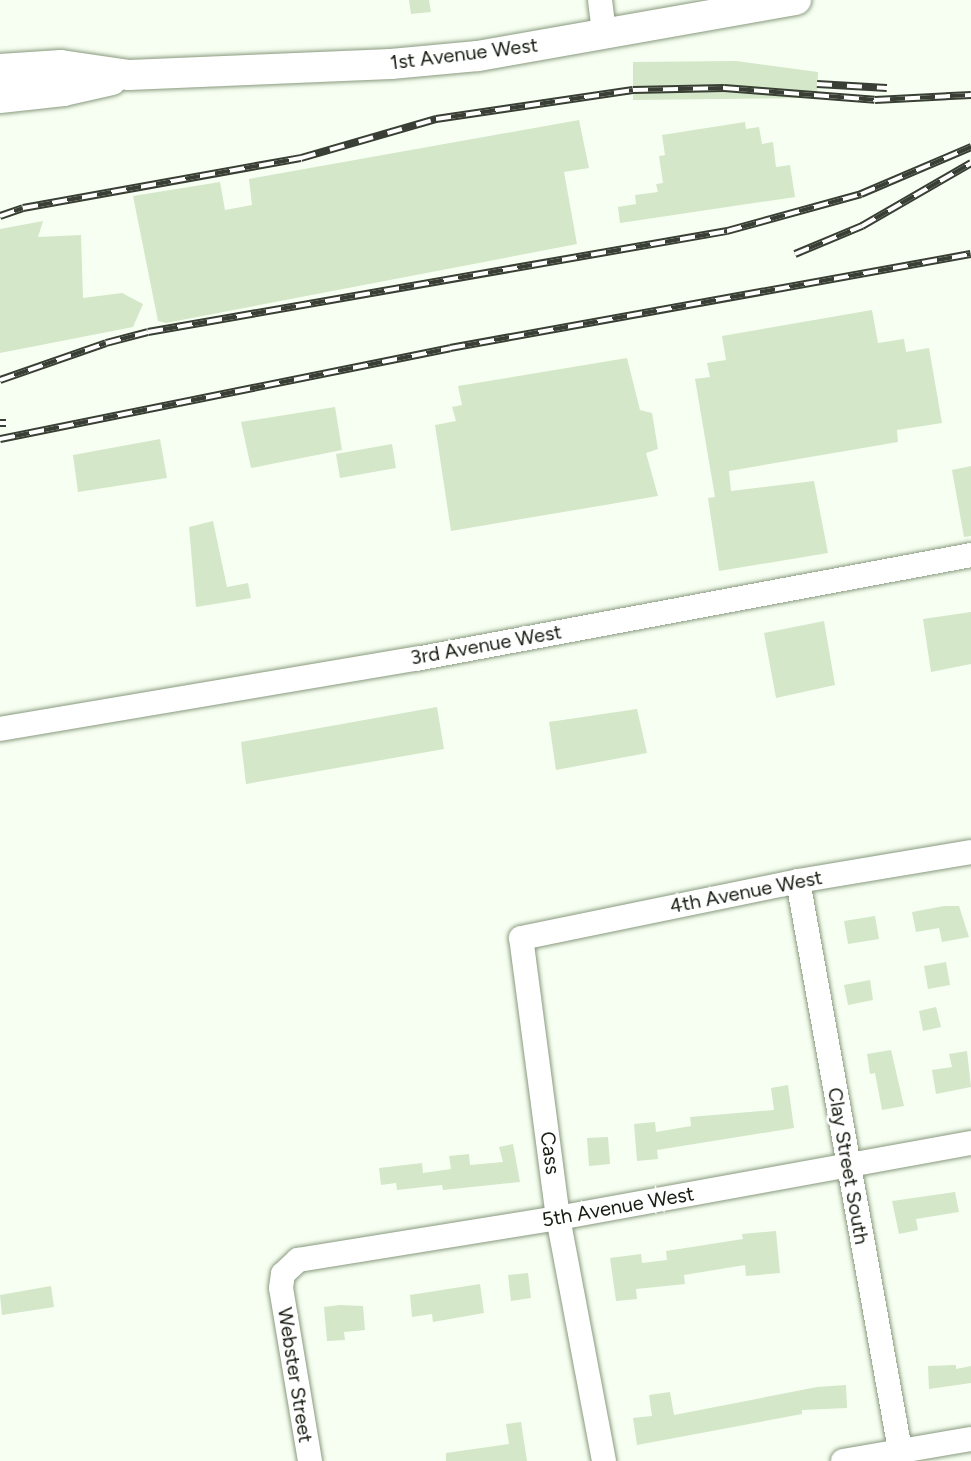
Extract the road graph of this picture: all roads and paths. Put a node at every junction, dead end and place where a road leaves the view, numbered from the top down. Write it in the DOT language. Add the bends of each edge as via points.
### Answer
graph roads {
  1 [pos="600,0"];
  2 [pos="796,0"];
  3 [pos="604,34"];
  4 [pos="0,69"];
  5 [pos="129,75"];
  6 [pos="0,98"];
  7 [pos="971,555"];
  8 [pos="0,729"];
  9 [pos="971,852"];
  10 [pos="798,881"];
  11 [pos="521,938"];
  12 [pos="971,1143"];
  13 [pos="847,1166"];
  14 [pos="558,1218"];
  15 [pos="281,1288"];
  16 [pos="971,1439"];
  17 [pos="900,1450"];
  18 [pos="310,1461"];
  19 [pos="604,1461"];
  20 [pos="843,1461"];
  1 -- 3 [label="street"];
  2 -- 3 [label="main road, 1st Avenue West"];
  3 -- 5 [label="main road, 1st Avenue West" via="478,56 391,64"];
  4 -- 5 [label="main road, 1st Avenue West" via="61,65"];
  5 -- 6 [label="main road, 1st Avenue West" via="64,91"];
  7 -- 8 [label="street, 3rd Avenue West" via="416,659"];
  9 -- 10 [label="street, 4th Avenue West"];
  10 -- 11 [label="street, 4th Avenue West"];
  10 -- 13 [label="street, Clay Street South"];
  11 -- 14 [label="street, Cass"];
  12 -- 13 [label="street, 5th Avenue West"];
  13 -- 14 [label="street, 5th Avenue West"];
  13 -- 17 [label="street, Clay Street South"];
  14 -- 15 [label="street, 5th Avenue West" via="298,1260 283,1274"];
  14 -- 19 [label="street, Cass"];
  15 -- 18 [label="street, Webster Street"];
  16 -- 17 [label="street"];
  17 -- 20 [label="street"];
}
